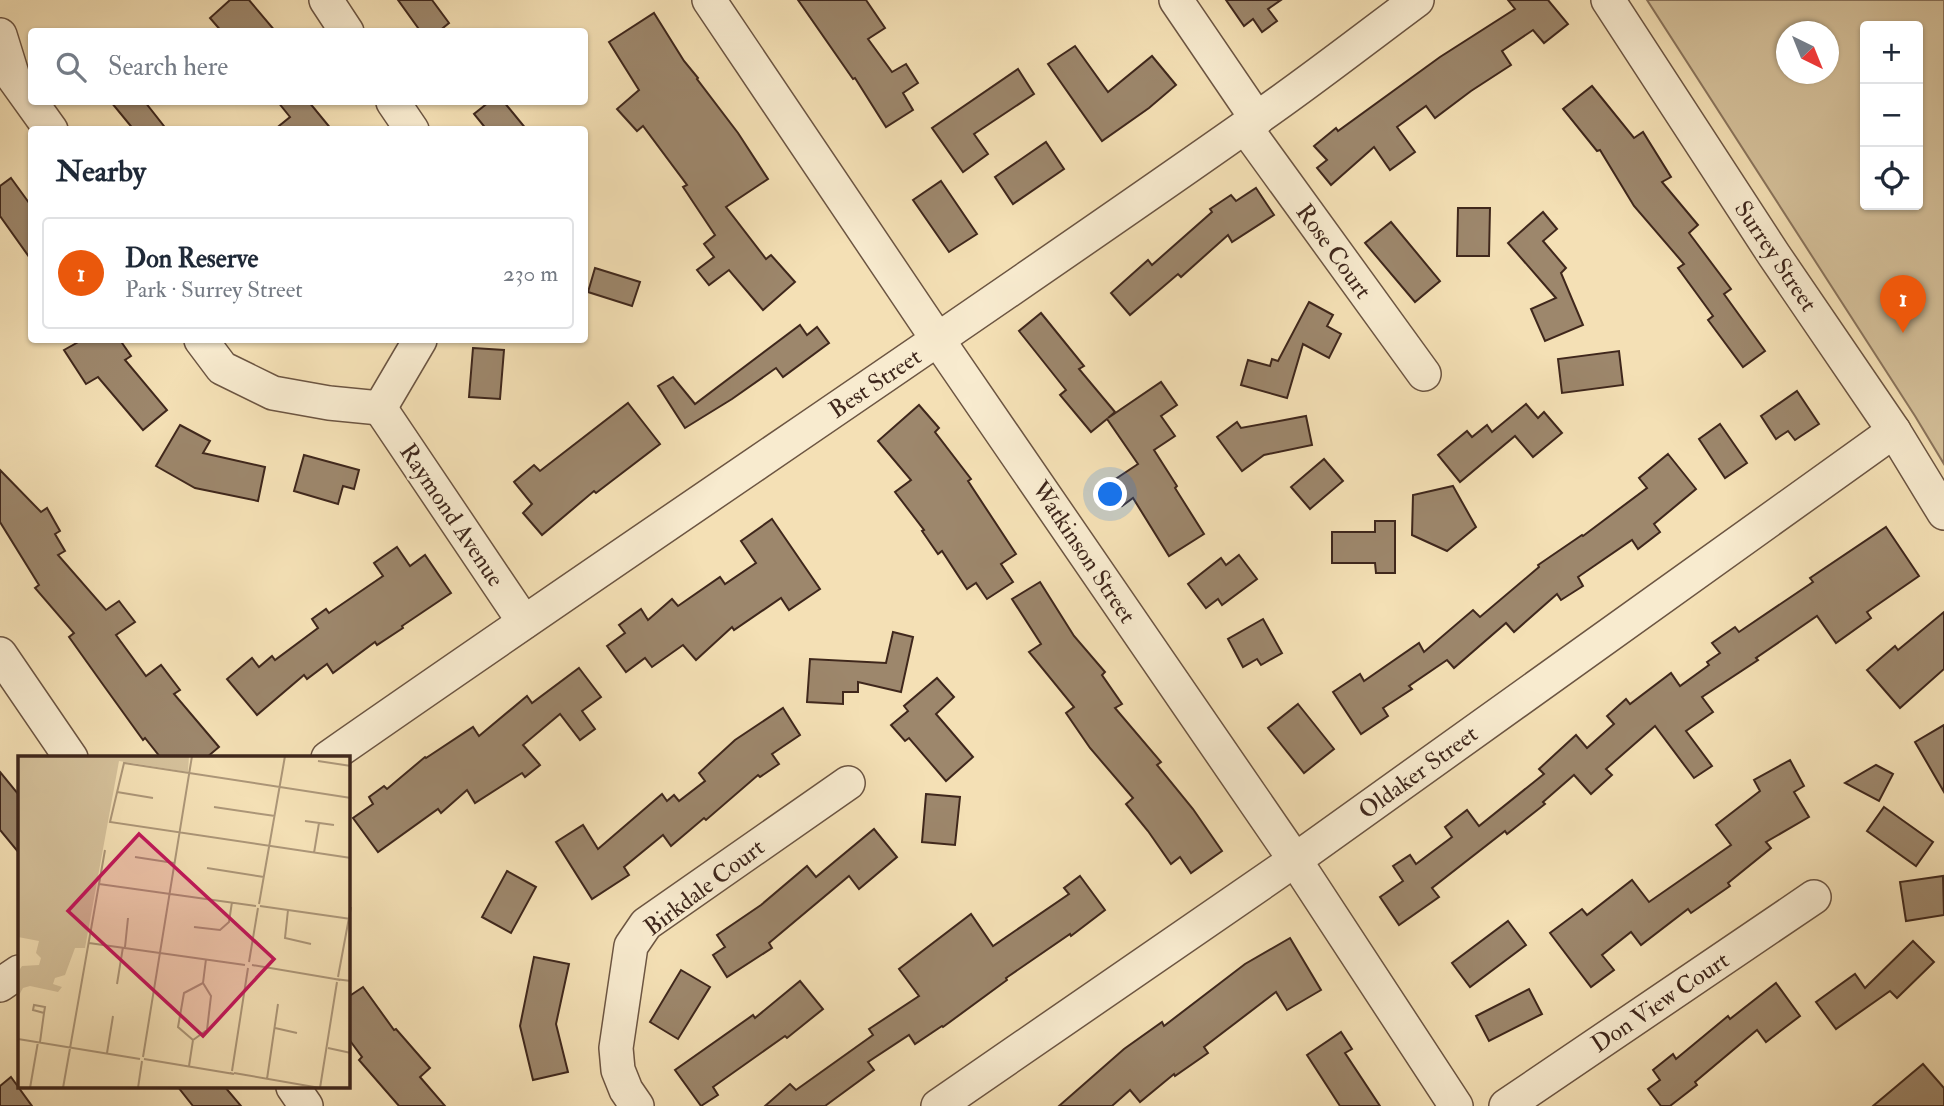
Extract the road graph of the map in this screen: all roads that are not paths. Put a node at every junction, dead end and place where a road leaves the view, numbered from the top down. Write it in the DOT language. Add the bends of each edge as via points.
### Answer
graph roads {
  1 [pos="326,0"];
  2 [pos="709,0"];
  3 [pos="1176,0"];
  4 [pos="1416,0"];
  5 [pos="1608,0"];
  6 [pos="344,28"];
  7 [pos="0,35"];
  8 [pos="28,97"];
  9 [pos="33,105"];
  10 [pos="395,105"];
  11 [pos="1251,123"];
  12 [pos="48,126"];
  13 [pos="409,126"];
  14 [pos="938,340"];
  15 [pos="203,343"];
  16 [pos="418,343"];
  17 [pos="1424,374"];
  18 [pos="380,408"];
  19 [pos="1894,431"];
  20 [pos="1944,513"];
  21 [pos="524,622"];
  22 [pos="0,654"];
  23 [pos="70,756"];
  24 [pos="331,756"];
  25 [pos="848,783"];
  26 [pos="1295,860"];
  27 [pos="1814,897"];
  28 [pos="18,973"];
  29 [pos="0,985"];
  30 [pos="294,1088"];
  31 [pos="306,1106"];
  32 [pos="637,1106"];
  33 [pos="938,1106"];
  34 [pos="1456,1106"];
  35 [pos="1506,1106"];
  1 -- 6 [label="street"];
  2 -- 14 [label="street, Watkinson Street"];
  3 -- 11 [label="street, Rose Court"];
  4 -- 11 [label="street, Best Street"];
  5 -- 19 [label="street, Surrey Street"];
  7 -- 8 [label="street" via="13,76"];
  9 -- 12 [label="street"];
  10 -- 13 [label="street"];
  11 -- 14 [label="street, Best Street"];
  11 -- 17 [label="street, Rose Court"];
  14 -- 21 [label="street, Best Street"];
  14 -- 26 [label="street, Watkinson Street"];
  15 -- 18 [label="street" via="222,368 273,393"];
  16 -- 18 [label="street"];
  18 -- 21 [label="street, Raymond Avenue"];
  19 -- 20 [label="street, Surrey Street"];
  19 -- 26 [label="street, Oldaker Street"];
  21 -- 24 [label="street, Best Street"];
  22 -- 23 [label="street"];
  25 -- 32 [label="street, Birkdale Court" via="646,924 631,946 616,1048 618,1070"];
  26 -- 33 [label="street, Oldaker Street"];
  26 -- 34 [label="street, Watkinson Street"];
  27 -- 35 [label="street, Don View Court"];
  28 -- 29 [label="street"];
  30 -- 31 [label="street"];
}
